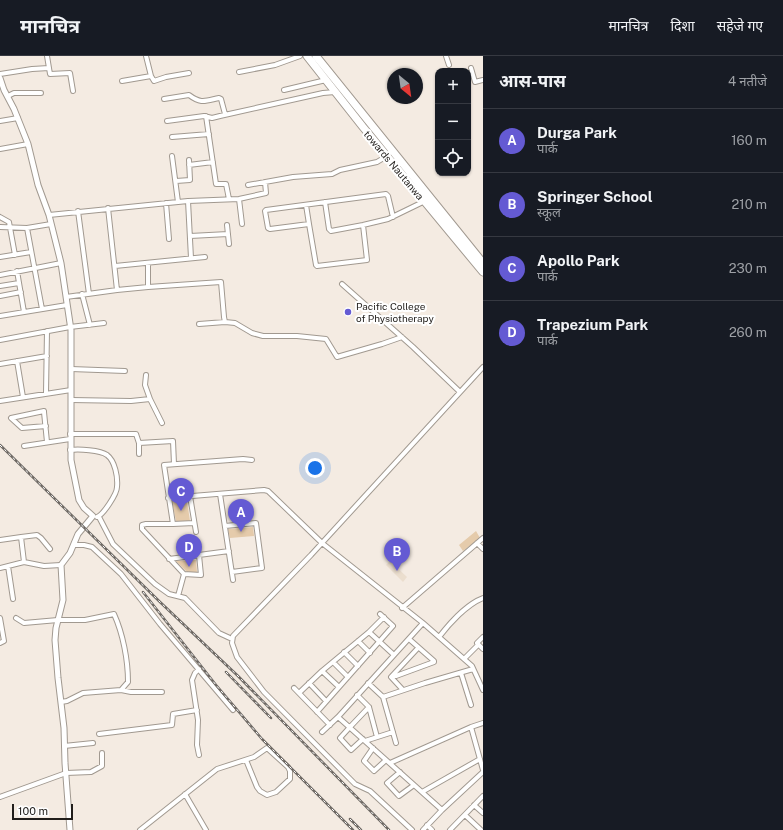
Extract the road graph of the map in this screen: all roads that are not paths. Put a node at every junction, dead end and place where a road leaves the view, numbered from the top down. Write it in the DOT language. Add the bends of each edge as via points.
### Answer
graph roads {
  1 [pos="47,56"];
  2 [pos="146,56"];
  3 [pos="300,56"];
  4 [pos="307,56"];
  5 [pos="316,56"];
  6 [pos="446,56"];
  7 [pos="449,65"];
  8 [pos="49,68"];
  9 [pos="471,68"];
  10 [pos="239,72"];
  11 [pos="189,73"];
  12 [pos="0,74"];
  13 [pos="151,76"];
  14 [pos="0,78"];
  15 [pos="326,80"];
  16 [pos="483,80"];
  17 [pos="122,81"];
  18 [pos="284,90"];
  19 [pos="73,91"];
  20 [pos="336,92"];
  21 [pos="41,93"];
  22 [pos="8,96"];
  23 [pos="164,99"];
  24 [pos="225,114"];
  25 [pos="206,116"];
  26 [pos="18,118"];
  27 [pos="0,121"];
  28 [pos="167,121"];
  29 [pos="209,134"];
  30 [pos="172,137"];
  31 [pos="28,144"];
  32 [pos="0,149"];
  33 [pos="172,156"];
  34 [pos="388,156"];
  35 [pos="188,160"];
  36 [pos="213,162"];
  37 [pos="189,165"];
  38 [pos="176,182"];
  39 [pos="265,182"];
  40 [pos="248,185"];
  41 [pos="229,199"];
  42 [pos="239,199"];
  43 [pos="188,201"];
  44 [pos="425,201"];
  45 [pos="178,202"];
  46 [pos="325,202"];
  47 [pos="166,203"];
  48 [pos="306,205"];
  49 [pos="108,208"];
  50 [pos="78,212"];
  51 [pos="49,215"];
  52 [pos="0,217"];
  53 [pos="393,217"];
  54 [pos="51,224"];
  55 [pos="242,224"];
  56 [pos="309,224"];
  57 [pos="227,225"];
  58 [pos="363,225"];
  59 [pos="0,227"];
  60 [pos="10,228"];
  61 [pos="27,228"];
  62 [pos="228,234"];
  63 [pos="190,236"];
  64 [pos="169,239"];
  65 [pos="229,244"];
  66 [pos="32,252"];
  67 [pos="15,255"];
  68 [pos="0,257"];
  69 [pos="205,257"];
  70 [pos="191,258"];
  71 [pos="61,263"];
  72 [pos="148,263"];
  73 [pos="481,263"];
  74 [pos="115,266"];
  75 [pos="34,268"];
  76 [pos="17,272"];
  77 [pos="483,272"];
  78 [pos="0,275"];
  79 [pos="19,283"];
  80 [pos="342,284"];
  81 [pos="0,286"];
  82 [pos="148,287"];
  83 [pos="117,290"];
  84 [pos="20,292"];
  85 [pos="82,294"];
  86 [pos="89,294"];
  87 [pos="0,296"];
  88 [pos="66,297"];
  89 [pos="67,305"];
  90 [pos="42,309"];
  91 [pos="24,312"];
  92 [pos="0,316"];
  93 [pos="225,322"];
  94 [pos="104,323"];
  95 [pos="199,324"];
  96 [pos="90,325"];
  97 [pos="70,327"];
  98 [pos="47,331"];
  99 [pos="402,337"];
  100 [pos="0,340"];
  101 [pos="47,356"];
  102 [pos="16,361"];
  103 [pos="0,364"];
  104 [pos="483,368"];
  105 [pos="71,369"];
  106 [pos="125,371"];
  107 [pos="146,375"];
  108 [pos="71,390"];
  109 [pos="460,392"];
  110 [pos="46,393"];
  111 [pos="23,397"];
  112 [pos="150,399"];
  113 [pos="71,400"];
  114 [pos="0,401"];
  115 [pos="162,423"];
  116 [pos="46,426"];
  117 [pos="70,436"];
  118 [pos="47,442"];
  119 [pos="139,443"];
  120 [pos="24,446"];
  121 [pos="70,450"];
  122 [pos="139,454"];
  123 [pos="252,460"];
  124 [pos="174,464"];
  125 [pos="220,494"];
  126 [pos="190,496"];
  127 [pos="168,498"];
  128 [pos="93,516"];
  129 [pos="99,517"];
  130 [pos="194,523"];
  131 [pos="172,524"];
  132 [pos="225,526"];
  133 [pos="196,532"];
  134 [pos="21,537"];
  135 [pos="483,538"];
  136 [pos="0,540"];
  137 [pos="322,543"];
  138 [pos="477,543"];
  139 [pos="74,545"];
  140 [pos="50,549"];
  141 [pos="483,549"];
  142 [pos="229,551"];
  143 [pos="199,556"];
  144 [pos="170,559"];
  145 [pos="24,562"];
  146 [pos="61,565"];
  147 [pos="8,566"];
  148 [pos="0,568"];
  149 [pos="232,572"];
  150 [pos="184,574"];
  151 [pos="233,580"];
  152 [pos="178,596"];
  153 [pos="13,598"];
  154 [pos="483,598"];
  155 [pos="402,608"];
  156 [pos="380,614"];
  157 [pos="384,617"];
  158 [pos="0,618"];
  159 [pos="16,618"];
  160 [pos="58,620"];
  161 [pos="423,623"];
  162 [pos="369,632"];
  163 [pos="439,637"];
  164 [pos="483,637"];
  165 [pos="232,639"];
  166 [pos="408,639"];
  167 [pos="358,641"];
  168 [pos="380,642"];
  169 [pos="0,643"];
  170 [pos="478,645"];
  171 [pos="418,648"];
  172 [pos="483,649"];
  173 [pos="344,652"];
  174 [pos="370,653"];
  175 [pos="394,655"];
  176 [pos="464,659"];
  177 [pos="333,662"];
  178 [pos="358,666"];
  179 [pos="199,669"];
  180 [pos="473,669"];
  181 [pos="322,671"];
  182 [pos="461,673"];
  183 [pos="393,676"];
  184 [pos="348,677"];
  185 [pos="368,683"];
  186 [pos="308,684"];
  187 [pos="339,687"];
  188 [pos="294,688"];
  189 [pos="121,690"];
  190 [pos="403,690"];
  191 [pos="483,690"];
  192 [pos="162,692"];
  193 [pos="299,693"];
  194 [pos="357,695"];
  195 [pos="383,697"];
  196 [pos="326,701"];
  197 [pos="61,702"];
  198 [pos="471,705"];
  199 [pos="369,707"];
  200 [pos="197,710"];
  201 [pos="233,710"];
  202 [pos="317,712"];
  203 [pos="338,717"];
  204 [pos="483,723"];
  205 [pos="330,725"];
  206 [pos="350,727"];
  207 [pos="471,727"];
  208 [pos="322,732"];
  209 [pos="393,732"];
  210 [pos="99,734"];
  211 [pos="377,737"];
  212 [pos="364,740"];
  213 [pos="93,743"];
  214 [pos="396,743"];
  215 [pos="64,746"];
  216 [pos="373,748"];
  217 [pos="102,753"];
  218 [pos="199,754"];
  219 [pos="480,759"];
  220 [pos="246,760"];
  221 [pos="388,762"];
  222 [pos="483,771"];
  223 [pos="400,772"];
  224 [pos="66,773"];
  225 [pos="414,785"];
  226 [pos="422,792"];
  227 [pos="186,794"];
  228 [pos="483,796"];
  229 [pos="0,797"];
  230 [pos="474,805"];
  231 [pos="442,810"];
  232 [pos="483,813"];
  233 [pos="465,815"];
  234 [pos="428,825"];
  235 [pos="70,830"];
  236 [pos="140,830"];
  237 [pos="206,830"];
  238 [pos="412,830"];
  239 [pos="423,830"];
  240 [pos="432,830"];
  241 [pos="451,830"];
  242 [pos="481,830"];
  1 -- 8 [label="street"];
  2 -- 13 [label="street"];
  3 -- 10 [label="street" via="275,65"];
  4 -- 15 [label="main road, towards Nautanwa"];
  5 -- 73 [label="main road"];
  6 -- 7 [label="street"];
  8 -- 12 [label="street"];
  8 -- 19 [label="street" via="51,75 70,73"];
  9 -- 16 [label="street" via="475,82"];
  11 -- 13 [label="street" via="154,82"];
  13 -- 17 [label="street"];
  14 -- 22 [label="street"];
  15 -- 18 [label="street"];
  15 -- 20 [label="main road, towards Nautanwa"];
  20 -- 24 [label="street"];
  20 -- 34 [label="main road, towards Nautanwa"];
  21 -- 22 [label="street" via="14,93"];
  22 -- 26 [label="street"];
  23 -- 24 [label="street" via="189,95 200,101 219,98"];
  24 -- 25 [label="street" via="212,118"];
  25 -- 28 [label="street"];
  25 -- 29 [label="street"];
  26 -- 27 [label="street"];
  26 -- 31 [label="street"];
  29 -- 30 [label="street"];
  29 -- 36 [label="street"];
  31 -- 32 [label="street"];
  31 -- 51 [label="street" via="38,185"];
  33 -- 38 [label="street"];
  34 -- 39 [label="street" via="377,162 332,174"];
  34 -- 44 [label="main road, towards Nautanwa"];
  35 -- 37 [label="street"];
  36 -- 37 [label="street"];
  36 -- 41 [label="street" via="216,184 226,184"];
  37 -- 38 [label="street" via="190,180"];
  38 -- 45 [label="street"];
  39 -- 40 [label="street"];
  39 -- 42 [label="street" via="266,193"];
  41 -- 42 [label="street"];
  41 -- 43 [label="street"];
  42 -- 55 [label="street"];
  43 -- 45 [label="street"];
  43 -- 63 [label="street"];
  44 -- 53 [label="street"];
  44 -- 73 [label="main road, towards Nautanwa"];
  45 -- 47 [label="street"];
  46 -- 48 [label="street"];
  46 -- 53 [label="street" via="386,194"];
  46 -- 58 [label="street" via="330,230"];
  47 -- 49 [label="street"];
  47 -- 64 [label="street"];
  48 -- 56 [label="street"];
  48 -- 56 [label="street" via="264,211 270,229"];
  49 -- 50 [label="street"];
  49 -- 74 [label="street"];
  50 -- 51 [label="street"];
  50 -- 86 [label="street"];
  51 -- 54 [label="street"];
  52 -- 60 [label="street" via="8,221"];
  53 -- 58 [label="street"];
  54 -- 61 [label="street"];
  54 -- 71 [label="street"];
  56 -- 58 [label="street" via="317,266 367,260"];
  57 -- 62 [label="street"];
  59 -- 60 [label="street"];
  60 -- 61 [label="street"];
  60 -- 67 [label="street"];
  61 -- 66 [label="street"];
  62 -- 63 [label="street"];
  62 -- 65 [label="street"];
  63 -- 70 [label="street"];
  66 -- 67 [label="street"];
  66 -- 75 [label="street"];
  67 -- 68 [label="street"];
  69 -- 70 [label="street"];
  70 -- 72 [label="street"];
  71 -- 75 [label="street"];
  71 -- 88 [label="street"];
  72 -- 74 [label="street"];
  72 -- 82 [label="street"];
  73 -- 77 [label="main road, towards Nautanwa"];
  74 -- 83 [label="street"];
  75 -- 76 [label="street"];
  75 -- 90 [label="street"];
  76 -- 78 [label="street"];
  76 -- 79 [label="street"];
  79 -- 81 [label="street"];
  79 -- 84 [label="street"];
  80 -- 99 [label="street"];
  82 -- 83 [label="street"];
  82 -- 93 [label="street" via="221,282"];
  83 -- 86 [label="street"];
  84 -- 87 [label="street"];
  84 -- 91 [label="street"];
  85 -- 86 [label="street"];
  85 -- 88 [label="street"];
  85 -- 96 [label="street"];
  88 -- 89 [label="street"];
  89 -- 90 [label="street"];
  89 -- 97 [label="street"];
  90 -- 91 [label="street"];
  91 -- 92 [label="street"];
  93 -- 95 [label="street"];
  93 -- 99 [label="street" via="235,323 263,336 326,339 335,355 340,357"];
  94 -- 96 [label="street"];
  96 -- 97 [label="street"];
  97 -- 98 [label="street"];
  97 -- 105 [label="street"];
  98 -- 100 [label="street"];
  98 -- 101 [label="street"];
  99 -- 109 [label="street"];
  101 -- 102 [label="street"];
  101 -- 110 [label="street"];
  102 -- 103 [label="street"];
  102 -- 111 [label="street"];
  104 -- 109 [label="street"];
  105 -- 106 [label="street"];
  105 -- 108 [label="street"];
  107 -- 112 [label="street" via="145,385"];
  108 -- 110 [label="street"];
  108 -- 113 [label="street"];
  109 -- 137 [label="street"];
  110 -- 111 [label="street"];
  111 -- 114 [label="street"];
  112 -- 113 [label="street"];
  112 -- 115 [label="street"];
  113 -- 117 [label="street"];
  116 -- 116 [label="street" via="43,411 12,418 22,428"];
  116 -- 118 [label="street"];
  117 -- 118 [label="street"];
  117 -- 119 [label="street" via="136,434"];
  117 -- 121 [label="street"];
  118 -- 120 [label="street"];
  119 -- 122 [label="street"];
  119 -- 124 [label="street" via="173,441"];
  121 -- 128 [label="street" via="79,500"];
  121 -- 129 [label="street" via="101,452 107,455 113,464 117,488"];
  123 -- 124 [label="street"];
  124 -- 127 [label="street" via="163,466"];
  125 -- 126 [label="street"];
  125 -- 132 [label="street"];
  125 -- 137 [label="street" via="268,491"];
  126 -- 127 [label="street"];
  126 -- 130 [label="street"];
  127 -- 131 [label="street"];
  128 -- 129 [label="street"];
  128 -- 139 [label="street" via="78,534"];
  129 -- 152 [label="street" via="113,544 162,590"];
  130 -- 131 [label="street"];
  130 -- 133 [label="street"];
  131 -- 144 [label="street" via="142,525 142,529"];
  132 -- 142 [label="street"];
  132 -- 149 [label="street" via="256,523 262,568"];
  134 -- 136 [label="street"];
  134 -- 140 [label="street" via="37,535"];
  134 -- 145 [label="street"];
  135 -- 138 [label="street"];
  137 -- 155 [label="street"];
  137 -- 165 [label="street"];
  138 -- 141 [label="street"];
  138 -- 155 [label="street"];
  139 -- 146 [label="street"];
  139 -- 179 [label="street" via="92,548 121,574"];
  142 -- 143 [label="street"];
  142 -- 149 [label="street"];
  143 -- 144 [label="street"];
  143 -- 150 [label="street" via="201,575"];
  144 -- 150 [label="street"];
  145 -- 146 [label="street" via="44,566"];
  145 -- 147 [label="street"];
  146 -- 160 [label="street" via="63,600"];
  147 -- 148 [label="street"];
  147 -- 153 [label="street"];
  149 -- 151 [label="street"];
  150 -- 152 [label="street"];
  152 -- 165 [label="street" via="187,600 219,633"];
  154 -- 163 [label="street" via="467,608"];
  155 -- 161 [label="street"];
  156 -- 157 [label="street"];
  157 -- 162 [label="street"];
  157 -- 168 [label="street" via="393,626"];
  158 -- 169 [label="street" via="4,641"];
  159 -- 160 [label="street" via="24,623"];
  160 -- 189 [label="street" via="86,620 114,614 119,625 128,671 128,682"];
  160 -- 197 [label="street" via="55,640"];
  161 -- 163 [label="street"];
  161 -- 166 [label="street"];
  162 -- 167 [label="street"];
  162 -- 168 [label="street"];
  163 -- 176 [label="street"];
  164 -- 170 [label="street"];
  165 -- 238 [label="street" via="237,657 275,704 355,784 370,791"];
  166 -- 171 [label="street"];
  166 -- 175 [label="street"];
  167 -- 173 [label="street"];
  167 -- 174 [label="street"];
  168 -- 174 [label="street"];
  168 -- 175 [label="street"];
  170 -- 172 [label="street"];
  170 -- 176 [label="street"];
  171 -- 183 [label="street"];
  171 -- 183 [label="street" via="434,662"];
  173 -- 177 [label="street"];
  173 -- 178 [label="street"];
  174 -- 178 [label="street"];
  175 -- 185 [label="street"];
  176 -- 180 [label="street"];
  177 -- 181 [label="street"];
  177 -- 184 [label="street"];
  178 -- 184 [label="street"];
  179 -- 200 [label="street" via="192,680"];
  179 -- 201 [label="street"];
  180 -- 182 [label="street"];
  180 -- 191 [label="street"];
  181 -- 186 [label="street"];
  181 -- 187 [label="street"];
  182 -- 190 [label="street"];
  182 -- 198 [label="street"];
  183 -- 190 [label="street" via="392,679"];
  184 -- 187 [label="street"];
  185 -- 194 [label="street"];
  185 -- 195 [label="street"];
  186 -- 193 [label="street"];
  186 -- 196 [label="street"];
  187 -- 196 [label="street"];
  188 -- 193 [label="street"];
  189 -- 192 [label="street"];
  189 -- 197 [label="street" via="83,693"];
  190 -- 195 [label="street"];
  193 -- 202 [label="street"];
  194 -- 199 [label="street"];
  194 -- 203 [label="street"];
  195 -- 209 [label="street"];
  196 -- 202 [label="street"];
  197 -- 215 [label="street"];
  199 -- 206 [label="street"];
  199 -- 211 [label="street"];
  200 -- 210 [label="street" via="173,714 172,725"];
  200 -- 218 [label="street"];
  202 -- 205 [label="street"];
  203 -- 205 [label="street"];
  203 -- 206 [label="street"];
  204 -- 207 [label="street"];
  205 -- 208 [label="street"];
  206 -- 212 [label="street"];
  206 -- 212 [label="street" via="340,738 351,750"];
  207 -- 219 [label="street"];
  207 -- 221 [label="street"];
  209 -- 211 [label="street"];
  209 -- 214 [label="street"];
  211 -- 212 [label="street"];
  212 -- 216 [label="street"];
  213 -- 215 [label="street"];
  215 -- 224 [label="street"];
  216 -- 221 [label="street"];
  216 -- 221 [label="street" via="364,761 374,771"];
  217 -- 224 [label="street" via="102,766 91,772"];
  219 -- 222 [label="street"];
  219 -- 226 [label="street"];
  220 -- 220 [label="street" via="260,791 267,795 276,792 290,779 288,767 268,748"];
  220 -- 227 [label="street" via="217,769"];
  221 -- 223 [label="street"];
  222 -- 231 [label="street"];
  223 -- 225 [label="street"];
  223 -- 225 [label="street" via="387,783 399,796"];
  224 -- 229 [label="street"];
  224 -- 235 [label="street"];
  225 -- 226 [label="street"];
  226 -- 231 [label="street"];
  227 -- 236 [label="street"];
  227 -- 237 [label="street"];
  228 -- 230 [label="street"];
  230 -- 232 [label="street"];
  230 -- 233 [label="street"];
  231 -- 234 [label="street"];
  233 -- 241 [label="street"];
  233 -- 242 [label="street"];
  234 -- 239 [label="street"];
  234 -- 240 [label="street"];
}
